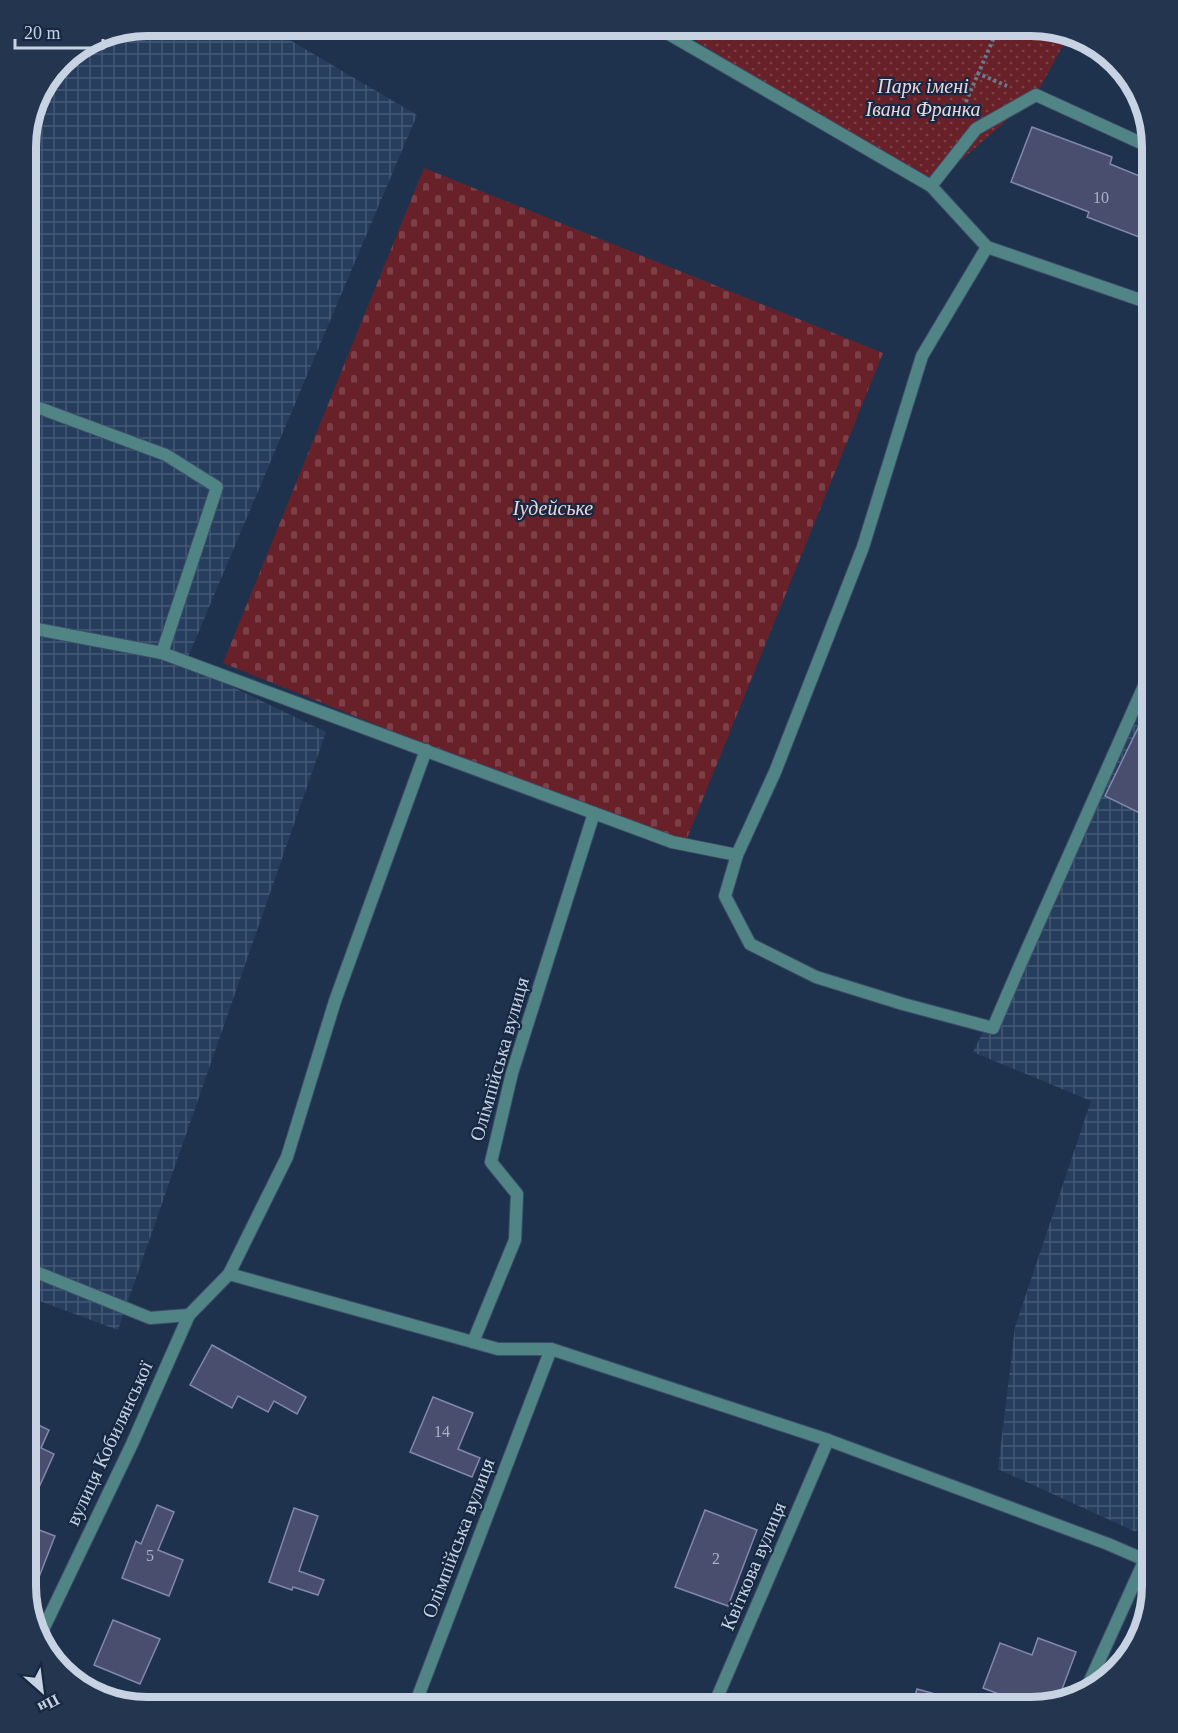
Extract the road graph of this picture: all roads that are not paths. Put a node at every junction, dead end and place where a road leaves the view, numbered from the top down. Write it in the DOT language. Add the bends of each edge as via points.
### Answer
graph roads {
  1 [pos="672,36"];
  2 [pos="1142,143"];
  3 [pos="931,186"];
  4 [pos="987,247"];
  5 [pos="1142,300"];
  6 [pos="36,407"];
  7 [pos="36,629"];
  8 [pos="162,653"];
  9 [pos="1142,691"];
  10 [pos="426,750"];
  11 [pos="594,813"];
  12 [pos="737,855"];
  13 [pos="36,1272"];
  14 [pos="229,1274"];
  15 [pos="189,1315"];
  16 [pos="473,1342"];
  17 [pos="551,1349"];
  18 [pos="828,1440"];
  19 [pos="1142,1559"];
  20 [pos="1142,1564"];
  21 [pos="44,1628"];
  22 [pos="1090,1680"];
  23 [pos="418,1697"];
  24 [pos="717,1697"];
  1 -- 3 [label="street"];
  2 -- 3 [label="street" via="1036,95 976,129"];
  3 -- 4 [label="street"];
  4 -- 5 [label="street"];
  4 -- 12 [label="street" via="922,356 863,546 775,772"];
  6 -- 8 [label="street" via="166,455 217,487"];
  7 -- 8 [label="street"];
  8 -- 10 [label="street"];
  9 -- 12 [label="street" via="993,1028 816,977 750,944 724,896"];
  10 -- 11 [label="street"];
  10 -- 14 [label="street, вулиця Кобилянської" via="335,1001 287,1157"];
  11 -- 12 [label="street" via="672,842"];
  11 -- 16 [label="street, Олімпійська вулиця" via="512,1073 491,1162 517,1194 515,1240"];
  13 -- 15 [label="street" via="150,1318"];
  14 -- 15 [label="street, вулиця Кобилянської"];
  14 -- 16 [label="street"];
  15 -- 21 [label="street, вулиця Кобилянської"];
  16 -- 17 [label="street" via="498,1349"];
  17 -- 18 [label="street"];
  17 -- 23 [label="street, Олімпійська вулиця"];
  18 -- 19 [label="street"];
  18 -- 24 [label="street, Квіткова вулиця"];
  20 -- 22 [label="street"];
}
